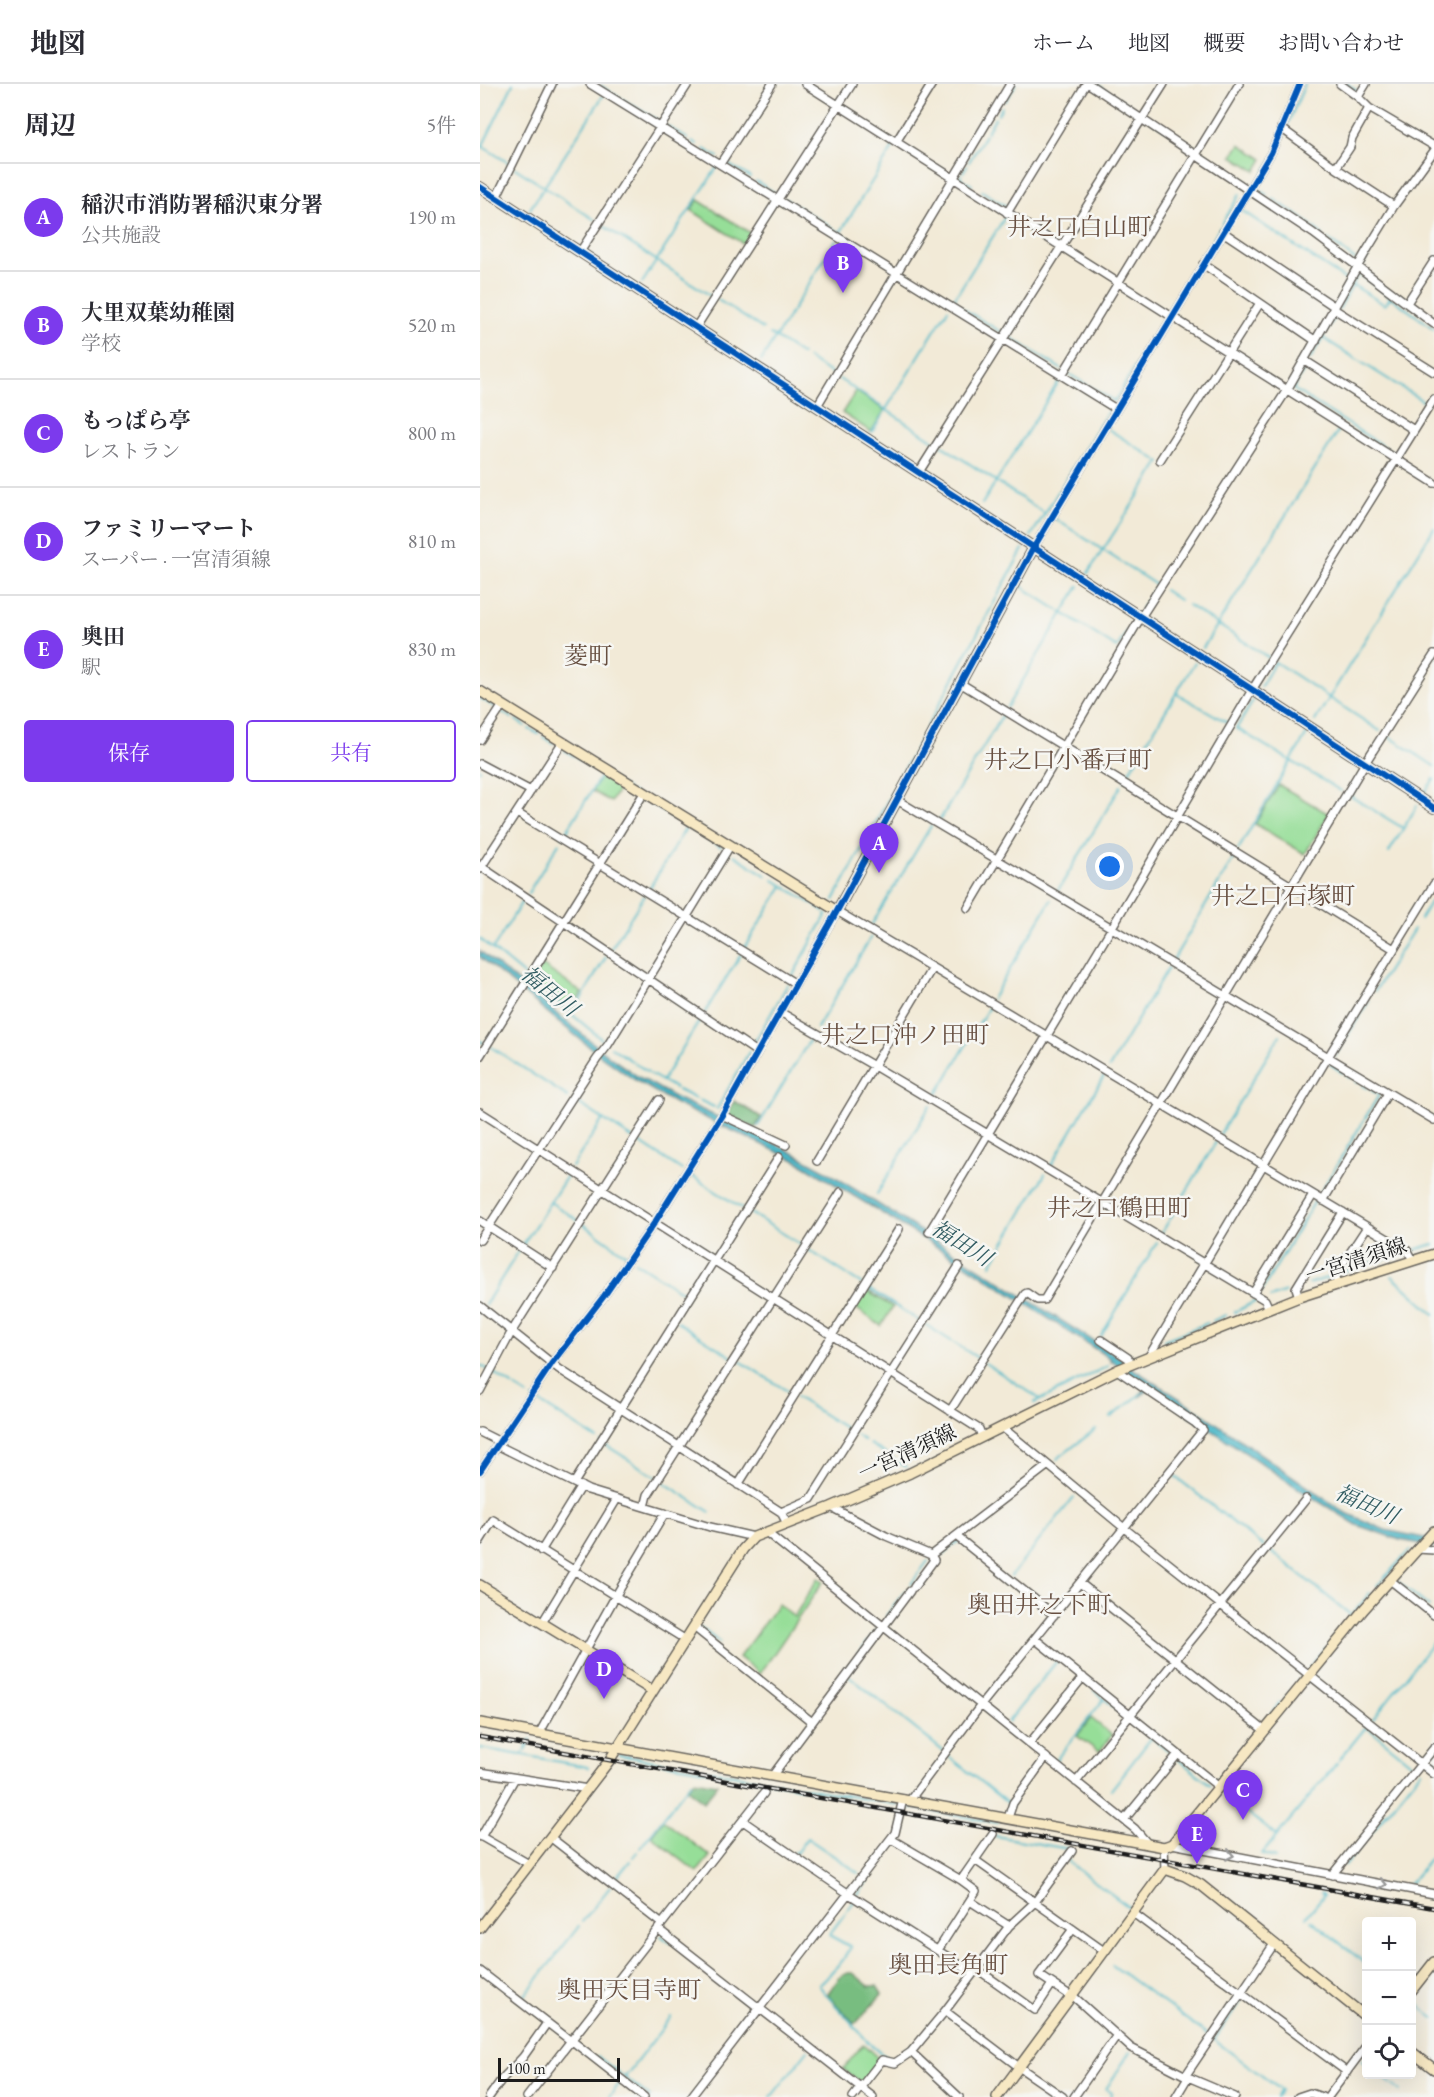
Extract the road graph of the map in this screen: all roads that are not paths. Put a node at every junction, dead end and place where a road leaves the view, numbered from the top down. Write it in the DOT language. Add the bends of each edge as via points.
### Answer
graph roads {
  1 [pos="552,84"];
  2 [pos="590,84"];
  3 [pos="688,84"];
  4 [pos="772,84"];
  5 [pos="805,84"];
  6 [pos="852,84"];
  7 [pos="932,84"];
  8 [pos="1010,84"];
  9 [pos="1088,84"];
  10 [pos="1164,84"];
  11 [pos="1239,84"];
  12 [pos="1300,84"];
  13 [pos="1340,84"];
  14 [pos="1366,84"];
  15 [pos="1358,97"];
  16 [pos="839,105"];
  17 [pos="1370,108"];
  18 [pos="1142,119"];
  19 [pos="660,127"];
  20 [pos="1281,128"];
  21 [pos="896,142"];
  22 [pos="1434,146"];
  23 [pos="1434,151"];
  24 [pos="1197,154"];
  25 [pos="720,164"];
  26 [pos="1336,168"];
  27 [pos="953,179"];
  28 [pos="480,187"];
  29 [pos="1249,189"];
  30 [pos="496,198"];
  31 [pos="778,200"];
  32 [pos="1394,206"];
  33 [pos="1007,213"];
  34 [pos="1223,232"];
  35 [pos="1061,247"];
  36 [pos="580,252"];
  37 [pos="1434,261"];
  38 [pos="1203,264"];
  39 [pos="1358,267"];
  40 [pos="897,273"];
  41 [pos="1118,283"];
  42 [pos="1260,303"];
  43 [pos="1407,303"];
  44 [pos="1334,308"];
  45 [pos="1172,316"];
  46 [pos="1434,324"];
  47 [pos="696,327"];
  48 [pos="1003,339"];
  49 [pos="1316,341"];
  50 [pos="1229,353"];
  51 [pos="1304,360"];
  52 [pos="1434,372"];
  53 [pos="1062,375"];
  54 [pos="1287,390"];
  55 [pos="1434,399"];
  56 [pos="817,406"];
  57 [pos="1116,409"];
  58 [pos="1414,430"];
  59 [pos="1397,459"];
  60 [pos="1160,460"];
  61 [pos="919,472"];
  62 [pos="1434,483"];
  63 [pos="1034,547"];
  64 [pos="1141,617"];
  65 [pos="1434,655"];
  66 [pos="960,683"];
  67 [pos="1252,690"];
  68 [pos="480,691"];
  69 [pos="503,705"];
  70 [pos="480,740"];
  71 [pos="562,742"];
  72 [pos="1064,747"];
  73 [pos="1365,763"];
  74 [pos="480,764"];
  75 [pos="531,791"];
  76 [pos="645,793"];
  77 [pos="897,800"];
  78 [pos="1434,808"];
  79 [pos="517,813"];
  80 [pos="1177,817"];
  81 [pos="730,846"];
  82 [pos="997,860"];
  83 [pos="601,864"];
  84 [pos="480,868"];
  85 [pos="1434,884"];
  86 [pos="1292,887"];
  87 [pos="968,908"];
  88 [pos="837,911"];
  89 [pos="687,917"];
  90 [pos="564,923"];
  91 [pos="1111,929"];
  92 [pos="1394,949"];
  93 [pos="932,968"];
  94 [pos="648,979"];
  95 [pos="796,984"];
  96 [pos="1226,997"];
  97 [pos="780,1012"];
  98 [pos="1047,1036"];
  99 [pos="757,1052"];
  100 [pos="480,1056"];
  101 [pos="1328,1057"];
  102 [pos="874,1066"];
  103 [pos="1388,1093"];
  104 [pos="658,1100"];
  105 [pos="1161,1105"];
  106 [pos="480,1112"];
  107 [pos="722,1115"];
  108 [pos="1434,1120"];
  109 [pos="987,1135"];
  110 [pos="786,1145"];
  111 [pos="538,1149"];
  112 [pos="779,1157"];
  113 [pos="817,1161"];
  114 [pos="1263,1165"];
  115 [pos="602,1189"];
  116 [pos="841,1192"];
  117 [pos="1313,1195"];
  118 [pos="1323,1201"];
  119 [pos="1102,1203"];
  120 [pos="1343,1212"];
  121 [pos="480,1221"];
  122 [pos="655,1222"];
  123 [pos="489,1227"];
  124 [pos="1367,1227"];
  125 [pos="899,1228"];
  126 [pos="929,1232"];
  127 [pos="480,1240"];
  128 [pos="1434,1254"];
  129 [pos="713,1259"];
  130 [pos="1413,1260"];
  131 [pos="1204,1264"];
  132 [pos="959,1266"];
  133 [pos="553,1268"];
  134 [pos="1337,1284"];
  135 [pos="1253,1293"];
  136 [pos="773,1297"];
  137 [pos="1299,1297"];
  138 [pos="480,1306"];
  139 [pos="1269,1309"];
  140 [pos="512,1331"];
  141 [pos="832,1335"];
  142 [pos="1101,1340"];
  143 [pos="1149,1356"];
  144 [pos="552,1363"];
  145 [pos="1125,1366"];
  146 [pos="891,1373"];
  147 [pos="480,1391"];
  148 [pos="620,1409"];
  149 [pos="950,1411"];
  150 [pos="1002,1427"];
  151 [pos="480,1432"];
  152 [pos="982,1437"];
  153 [pos="498,1443"];
  154 [pos="679,1447"];
  155 [pos="1047,1466"];
  156 [pos="480,1471"];
  157 [pos="578,1485"];
  158 [pos="738,1485"];
  159 [pos="617,1499"];
  160 [pos="1306,1499"];
  161 [pos="645,1507"];
  162 [pos="831,1507"];
  163 [pos="781,1512"];
  164 [pos="665,1513"];
  165 [pos="787,1524"];
  166 [pos="1124,1528"];
  167 [pos="766,1532"];
  168 [pos="1432,1533"];
  169 [pos="956,1536"];
  170 [pos="754,1537"];
  171 [pos="480,1541"];
  172 [pos="1418,1548"];
  173 [pos="1434,1550"];
  174 [pos="541,1551"];
  175 [pos="931,1555"];
  176 [pos="574,1571"];
  177 [pos="1390,1580"];
  178 [pos="1080,1583"];
  179 [pos="480,1585"];
  180 [pos="615,1597"];
  181 [pos="1220,1605"];
  182 [pos="1054,1615"];
  183 [pos="1434,1615"];
  184 [pos="542,1623"];
  185 [pos="883,1626"];
  186 [pos="694,1627"];
  187 [pos="1035,1639"];
  188 [pos="686,1640"];
  189 [pos="585,1650"];
  190 [pos="1176,1660"];
  191 [pos="1310,1675"];
  192 [pos="1083,1677"];
  193 [pos="653,1691"];
  194 [pos="981,1705"];
  195 [pos="1131,1716"];
  196 [pos="812,1722"];
  197 [pos="480,1723"];
  198 [pos="1265,1731"];
  199 [pos="539,1734"];
  200 [pos="1029,1744"];
  201 [pos="617,1748"];
  202 [pos="1434,1748"];
  203 [pos="1178,1754"];
  204 [pos="1046,1757"];
  205 [pos="1421,1764"];
  206 [pos="480,1772"];
  207 [pos="1434,1774"];
  208 [pos="772,1776"];
  209 [pos="515,1778"];
  210 [pos="1076,1782"];
  211 [pos="1219,1787"];
  212 [pos="588,1789"];
  213 [pos="764,1793"];
  214 [pos="906,1799"];
  215 [pos="1008,1818"];
  216 [pos="1124,1820"];
  217 [pos="743,1821"];
  218 [pos="993,1834"];
  219 [pos="481,1837"];
  220 [pos="550,1837"];
  221 [pos="891,1839"];
  222 [pos="1148,1844"];
  223 [pos="1168,1846"];
  224 [pos="1072,1851"];
  225 [pos="975,1860"];
  226 [pos="529,1864"];
  227 [pos="1165,1869"];
  228 [pos="1332,1875"];
  229 [pos="962,1880"];
  230 [pos="849,1894"];
  231 [pos="1434,1894"];
  232 [pos="970,1901"];
  233 [pos="1035,1902"];
  234 [pos="1133,1913"];
  235 [pos="1009,1926"];
  236 [pos="660,1927"];
  237 [pos="480,1928"];
  238 [pos="1073,1929"];
  239 [pos="1274,1944"];
  240 [pos="938,1950"];
  241 [pos="1104,1951"];
  242 [pos="1432,1967"];
  243 [pos="480,1971"];
  244 [pos="975,1971"];
  245 [pos="1052,1984"];
  246 [pos="1416,1985"];
  247 [pos="1240,1994"];
  248 [pos="1072,1995"];
  249 [pos="759,2008"];
  250 [pos="945,2011"];
  251 [pos="1362,2014"];
  252 [pos="547,2023"];
  253 [pos="1117,2035"];
  254 [pos="571,2041"];
  255 [pos="1362,2051"];
  256 [pos="911,2052"];
  257 [pos="1416,2055"];
  258 [pos="1019,2067"];
  259 [pos="1434,2069"];
  260 [pos="1347,2072"];
  261 [pos="1187,2076"];
  262 [pos="861,2087"];
  263 [pos="489,2097"];
  264 [pos="527,2097"];
  265 [pos="644,2097"];
  266 [pos="691,2097"];
  267 [pos="853,2097"];
  268 [pos="873,2097"];
  269 [pos="959,2097"];
  270 [pos="997,2097"];
  271 [pos="1063,2097"];
  272 [pos="1074,2097"];
  273 [pos="1176,2097"];
  274 [pos="1235,2097"];
  275 [pos="1298,2097"];
  276 [pos="1322,2097"];
  277 [pos="1328,2097"];
  1 -- 30 [label="street"];
  2 -- 19 [label="street"];
  3 -- 19 [label="street"];
  4 -- 25 [label="street"];
  5 -- 16 [label="street"];
  6 -- 16 [label="street"];
  7 -- 21 [label="street"];
  8 -- 27 [label="street"];
  9 -- 18 [label="street"];
  9 -- 33 [label="street"];
  10 -- 18 [label="street"];
  11 -- 24 [label="street"];
  12 -- 20 [label="street"];
  13 -- 15 [label="street"];
  14 -- 15 [label="street"];
  15 -- 17 [label="street"];
  16 -- 21 [label="street"];
  16 -- 31 [label="street"];
  17 -- 22 [label="street"];
  17 -- 26 [label="street"];
  18 -- 24 [label="street"];
  18 -- 35 [label="street"];
  19 -- 25 [label="street"];
  19 -- 36 [label="street"];
  20 -- 26 [label="street"];
  20 -- 29 [label="street"];
  21 -- 27 [label="street"];
  23 -- 32 [label="street"];
  24 -- 29 [label="street"];
  24 -- 41 [label="street"];
  25 -- 31 [label="street"];
  26 -- 32 [label="street"];
  27 -- 33 [label="street"];
  27 -- 40 [label="street"];
  28 -- 30 [label="street"];
  29 -- 34 [label="street"];
  29 -- 39 [label="street"];
  30 -- 36 [label="street"];
  31 -- 40 [label="street"];
  31 -- 47 [label="street"];
  32 -- 39 [label="street"];
  33 -- 35 [label="street"];
  34 -- 38 [label="street"];
  34 -- 44 [label="street"];
  35 -- 41 [label="street"];
  35 -- 48 [label="street"];
  36 -- 47 [label="street"];
  37 -- 43 [label="street"];
  38 -- 42 [label="street"];
  38 -- 45 [label="street"];
  39 -- 43 [label="street"];
  39 -- 44 [label="street"];
  40 -- 48 [label="street"];
  40 -- 56 [label="street"];
  41 -- 45 [label="street"];
  41 -- 53 [label="street"];
  42 -- 49 [label="street"];
  42 -- 50 [label="street"];
  43 -- 46 [label="street"];
  44 -- 49 [label="street"];
  44 -- 52 [label="street"];
  45 -- 50 [label="street"];
  45 -- 57 [label="street"];
  47 -- 56 [label="street"];
  48 -- 53 [label="street"];
  48 -- 61 [label="street"];
  49 -- 51 [label="street"];
  50 -- 54 [label="street"];
  50 -- 60 [label="street"];
  51 -- 54 [label="street"];
  51 -- 58 [label="street"];
  53 -- 57 [label="street"];
  54 -- 59 [label="street"];
  54 -- 64 [label="street"];
  55 -- 58 [label="street"];
  56 -- 61 [label="street"];
  57 -- 63 [label="street"];
  58 -- 59 [label="street"];
  59 -- 62 [label="street"];
  59 -- 67 [label="street"];
  61 -- 63 [label="street"];
  63 -- 64 [label="street"];
  63 -- 66 [label="street"];
  64 -- 67 [label="street"];
  64 -- 72 [label="street"];
  65 -- 73 [label="street"];
  66 -- 72 [label="street"];
  66 -- 77 [label="street"];
  67 -- 73 [label="street"];
  67 -- 80 [label="street"];
  68 -- 69 [label="street"];
  69 -- 70 [label="street"];
  69 -- 71 [label="street"];
  71 -- 75 [label="street"];
  71 -- 76 [label="street"];
  72 -- 80 [label="street"];
  72 -- 82 [label="street"];
  73 -- 78 [label="street"];
  73 -- 86 [label="street"];
  74 -- 75 [label="street"];
  75 -- 79 [label="street"];
  76 -- 81 [label="street"];
  76 -- 83 [label="street"];
  77 -- 82 [label="street"];
  77 -- 88 [label="street"];
  79 -- 83 [label="street"];
  79 -- 84 [label="street"];
  80 -- 86 [label="street"];
  80 -- 91 [label="street"];
  81 -- 88 [label="street"];
  81 -- 89 [label="street"];
  82 -- 87 [label="street"];
  82 -- 91 [label="street"];
  83 -- 89 [label="street"];
  83 -- 90 [label="street"];
  84 -- 90 [label="street"];
  85 -- 92 [label="street"];
  86 -- 92 [label="street"];
  86 -- 96 [label="street"];
  88 -- 93 [label="street"];
  88 -- 95 [label="street"];
  89 -- 94 [label="street"];
  89 -- 95 [label="street"];
  90 -- 94 [label="street"];
  90 -- 100 [label="street"];
  91 -- 96 [label="street"];
  91 -- 98 [label="street"];
  92 -- 101 [label="street"];
  93 -- 98 [label="street"];
  93 -- 102 [label="street"];
  94 -- 99 [label="street"];
  94 -- 111 [label="street"];
  95 -- 97 [label="street"];
  96 -- 101 [label="street"];
  96 -- 105 [label="street"];
  97 -- 99 [label="street"];
  97 -- 102 [label="street"];
  98 -- 105 [label="street"];
  98 -- 109 [label="street"];
  99 -- 107 [label="street"];
  101 -- 103 [label="street"];
  101 -- 114 [label="street"];
  102 -- 109 [label="street"];
  102 -- 113 [label="street"];
  103 -- 108 [label="street"];
  103 -- 118 [label="street"];
  104 -- 115 [label="street"];
  105 -- 114 [label="street"];
  105 -- 119 [label="street"];
  106 -- 111 [label="street"];
  107 -- 110 [label="street"];
  107 -- 122 [label="street"];
  109 -- 119 [label="street"];
  109 -- 126 [label="street"];
  111 -- 115 [label="street"];
  111 -- 123 [label="street"];
  112 -- 129 [label="street"];
  114 -- 117 [label="street"];
  114 -- 131 [label="street"];
  115 -- 122 [label="street"];
  115 -- 133 [label="street"];
  116 -- 136 [label="street"];
  117 -- 118 [label="street"];
  117 -- 135 [label="street"];
  118 -- 120 [label="street"];
  119 -- 131 [label="street"];
  119 -- 149 [label="street" via="1044,1300 1024,1295"];
  120 -- 124 [label="street"];
  120 -- 137 [label="street" via="1296,1288"];
  121 -- 123 [label="street"];
  122 -- 129 [label="street"];
  122 -- 144 [label="street"];
  123 -- 127 [label="street"];
  123 -- 133 [label="street"];
  124 -- 130 [label="street" via="1408,1251"];
  124 -- 134 [label="street" via="1335,1274"];
  125 -- 141 [label="street"];
  128 -- 130 [label="street, 一宮清須線"];
  129 -- 136 [label="street"];
  129 -- 148 [label="street"];
  130 -- 134 [label="street, 一宮清須線"];
  131 -- 135 [label="street"];
  131 -- 143 [label="street"];
  132 -- 146 [label="street"];
  133 -- 140 [label="street"];
  134 -- 137 [label="street, 一宮清須線"];
  135 -- 139 [label="street" via="1265,1300"];
  136 -- 141 [label="street"];
  136 -- 154 [label="street"];
  137 -- 139 [label="street, 一宮清須線"];
  138 -- 140 [label="street"];
  139 -- 143 [label="street, 一宮清須線"];
  140 -- 144 [label="street"];
  140 -- 147 [label="street"];
  141 -- 146 [label="street"];
  141 -- 158 [label="street"];
  142 -- 145 [label="street" via="1128,1358"];
  143 -- 145 [label="street, 一宮清須線"];
  144 -- 148 [label="street"];
  144 -- 153 [label="street"];
  145 -- 150 [label="street, 一宮清須線"];
  145 -- 166 [label="street" via="1146,1388 1203,1430"];
  146 -- 149 [label="street"];
  146 -- 163 [label="street" via="811,1499"];
  148 -- 154 [label="street"];
  148 -- 157 [label="street"];
  149 -- 152 [label="street" via="979,1429"];
  150 -- 152 [label="street, 一宮清須線"];
  150 -- 155 [label="street"];
  151 -- 153 [label="street"];
  152 -- 162 [label="street, 一宮清須線"];
  153 -- 156 [label="street"];
  153 -- 157 [label="street"];
  154 -- 158 [label="street"];
  154 -- 161 [label="street"];
  155 -- 166 [label="street"];
  155 -- 169 [label="street"];
  157 -- 159 [label="street"];
  157 -- 174 [label="street"];
  158 -- 163 [label="street"];
  159 -- 161 [label="street"];
  159 -- 176 [label="street"];
  160 -- 181 [label="street"];
  161 -- 164 [label="street"];
  162 -- 165 [label="street, 一宮清須線"];
  162 -- 175 [label="street"];
  163 -- 165 [label="street"];
  164 -- 170 [label="street"];
  164 -- 180 [label="street"];
  165 -- 167 [label="street, 一宮清須線"];
  166 -- 178 [label="street"];
  166 -- 181 [label="street"];
  167 -- 170 [label="street, 一宮清須線"];
  167 -- 185 [label="street"];
  168 -- 172 [label="street"];
  169 -- 175 [label="street"];
  169 -- 182 [label="street"];
  170 -- 186 [label="street, 一宮清須線"];
  171 -- 174 [label="street" via="493,1521"];
  172 -- 173 [label="street"];
  172 -- 177 [label="street"];
  174 -- 176 [label="street"];
  175 -- 185 [label="street" via="934,1560"];
  176 -- 180 [label="street"];
  176 -- 184 [label="street"];
  177 -- 183 [label="street"];
  177 -- 191 [label="street"];
  178 -- 182 [label="street"];
  178 -- 190 [label="street"];
  179 -- 184 [label="street"];
  180 -- 188 [label="street"];
  180 -- 189 [label="street"];
  181 -- 190 [label="street"];
  181 -- 191 [label="street"];
  182 -- 187 [label="street"];
  184 -- 189 [label="street"];
  185 -- 194 [label="street"];
  185 -- 196 [label="street"];
  186 -- 188 [label="street, 一宮清須線"];
  186 -- 196 [label="street"];
  187 -- 192 [label="street"];
  187 -- 194 [label="street"];
  188 -- 193 [label="street, 一宮清須線"];
  189 -- 193 [label="street"];
  189 -- 199 [label="street"];
  190 -- 195 [label="street"];
  190 -- 198 [label="street"];
  191 -- 198 [label="street"];
  191 -- 205 [label="street"];
  192 -- 195 [label="street"];
  192 -- 200 [label="street"];
  193 -- 201 [label="street, 一宮清須線"];
  194 -- 200 [label="street"];
  194 -- 214 [label="street"];
  195 -- 203 [label="street"];
  195 -- 210 [label="street"];
  196 -- 208 [label="street"];
  197 -- 199 [label="street"];
  198 -- 211 [label="street"];
  199 -- 201 [label="street"];
  200 -- 204 [label="street"];
  201 -- 208 [label="street"];
  201 -- 212 [label="street, 一宮清須線"];
  202 -- 205 [label="street"];
  203 -- 211 [label="street"];
  203 -- 216 [label="street"];
  204 -- 210 [label="street"];
  204 -- 215 [label="street" via="1013,1803"];
  205 -- 207 [label="street"];
  205 -- 228 [label="street"];
  206 -- 209 [label="street"];
  208 -- 214 [label="street"];
  209 -- 212 [label="street"];
  209 -- 219 [label="street"];
  210 -- 216 [label="street"];
  211 -- 223 [label="street"];
  212 -- 220 [label="street, 一宮清須線"];
  213 -- 217 [label="street"];
  214 -- 215 [label="street"];
  214 -- 221 [label="street"];
  215 -- 222 [label="street"];
  216 -- 222 [label="street"];
  217 -- 230 [label="street"];
  217 -- 236 [label="street"];
  218 -- 225 [label="street"];
  219 -- 226 [label="street"];
  220 -- 226 [label="street, 一宮清須線"];
  220 -- 236 [label="street"];
  221 -- 229 [label="street"];
  221 -- 230 [label="street"];
  222 -- 223 [label="street"];
  223 -- 227 [label="street"];
  223 -- 228 [label="street, one-way"];
  224 -- 233 [label="street"];
  225 -- 229 [label="street"];
  225 -- 233 [label="street"];
  226 -- 237 [label="street, 一宮清須線"];
  227 -- 234 [label="street"];
  227 -- 239 [label="street" via="1201,1885"];
  228 -- 231 [label="street, one-way"];
  229 -- 232 [label="street" via="976,1891"];
  230 -- 240 [label="street"];
  230 -- 249 [label="street"];
  232 -- 235 [label="street"];
  232 -- 240 [label="street"];
  233 -- 235 [label="street"];
  233 -- 238 [label="street"];
  234 -- 241 [label="street"];
  234 -- 247 [label="street"];
  235 -- 244 [label="street"];
  236 -- 249 [label="street"];
  236 -- 254 [label="street"];
  238 -- 241 [label="street"];
  238 -- 245 [label="street" via="1039,1976"];
  239 -- 247 [label="street"];
  239 -- 251 [label="street"];
  240 -- 244 [label="street"];
  241 -- 248 [label="street"];
  242 -- 246 [label="street"];
  243 -- 252 [label="street"];
  244 -- 245 [label="street" via="1035,2010"];
  244 -- 250 [label="street"];
  245 -- 248 [label="street"];
  247 -- 260 [label="street"];
  247 -- 261 [label="street"];
  248 -- 253 [label="street"];
  248 -- 258 [label="street"];
  249 -- 262 [label="street"];
  249 -- 266 [label="street"];
  250 -- 256 [label="street"];
  250 -- 258 [label="street"];
  252 -- 254 [label="street"];
  252 -- 263 [label="street"];
  253 -- 261 [label="street" via="1131,2048"];
  253 -- 272 [label="street"];
  254 -- 264 [label="street"];
  254 -- 265 [label="street"];
  255 -- 260 [label="street"];
  256 -- 262 [label="street" via="895,2063 882,2060"];
  256 -- 269 [label="street"];
  257 -- 259 [label="street"];
  258 -- 270 [label="street"];
  258 -- 271 [label="street"];
  260 -- 277 [label="street"];
  261 -- 273 [label="street"];
  261 -- 274 [label="street"];
  262 -- 267 [label="street"];
  262 -- 268 [label="street"];
  275 -- 276 [label="street" via="1310,2093"];
}
